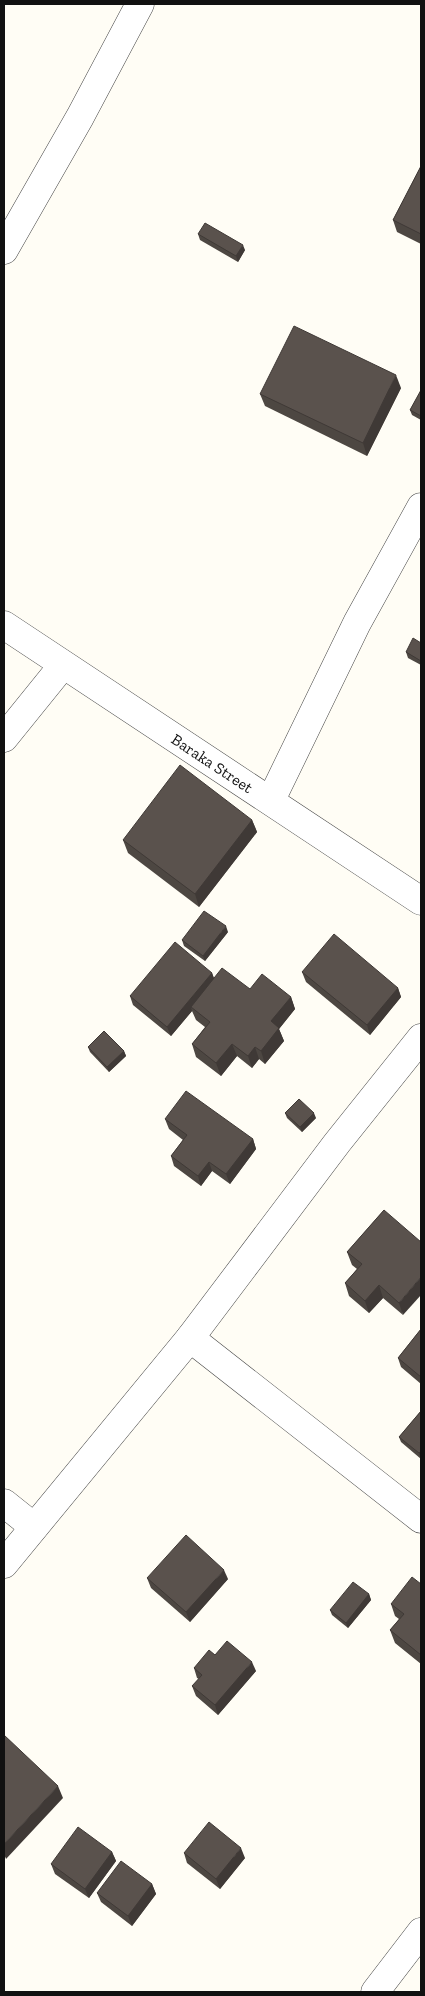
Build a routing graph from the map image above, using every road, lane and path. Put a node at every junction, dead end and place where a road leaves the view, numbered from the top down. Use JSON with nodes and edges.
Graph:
{"nodes":[{"id":1,"x":140,"y":4,"type":"edge"},
{"id":2,"x":4,"y":250,"type":"edge"},
{"id":3,"x":421,"y":507,"type":"edge"},
{"id":4,"x":4,"y":625,"type":"edge"},
{"id":5,"x":62,"y":664,"type":"junction"},
{"id":6,"x":4,"y":738,"type":"edge"},
{"id":7,"x":271,"y":800,"type":"junction"},
{"id":8,"x":421,"y":901,"type":"edge"},
{"id":9,"x":421,"y":1038,"type":"edge"},
{"id":10,"x":190,"y":1338,"type":"junction"},
{"id":11,"x":4,"y":1503,"type":"edge"},
{"id":12,"x":421,"y":1520,"type":"edge"},
{"id":13,"x":34,"y":1527,"type":"junction"},
{"id":14,"x":4,"y":1564,"type":"edge"},
{"id":15,"x":421,"y":1932,"type":"edge"},
{"id":16,"x":375,"y":1992,"type":"edge"}],
"edges":[{"from":1,"to":2,"type":"street"},
{"from":3,"to":7,"type":"street"},
{"from":4,"to":5,"type":"street","name":"Baraka Street"},
{"from":5,"to":6,"type":"street"},
{"from":5,"to":7,"type":"street","name":"Baraka Street"},
{"from":7,"to":8,"type":"street","name":"Baraka Street"},
{"from":9,"to":10,"type":"street"},
{"from":10,"to":12,"type":"street"},
{"from":10,"to":13,"type":"street"},
{"from":11,"to":13,"type":"street"},
{"from":13,"to":14,"type":"street"},
{"from":15,"to":16,"type":"street"}]}
